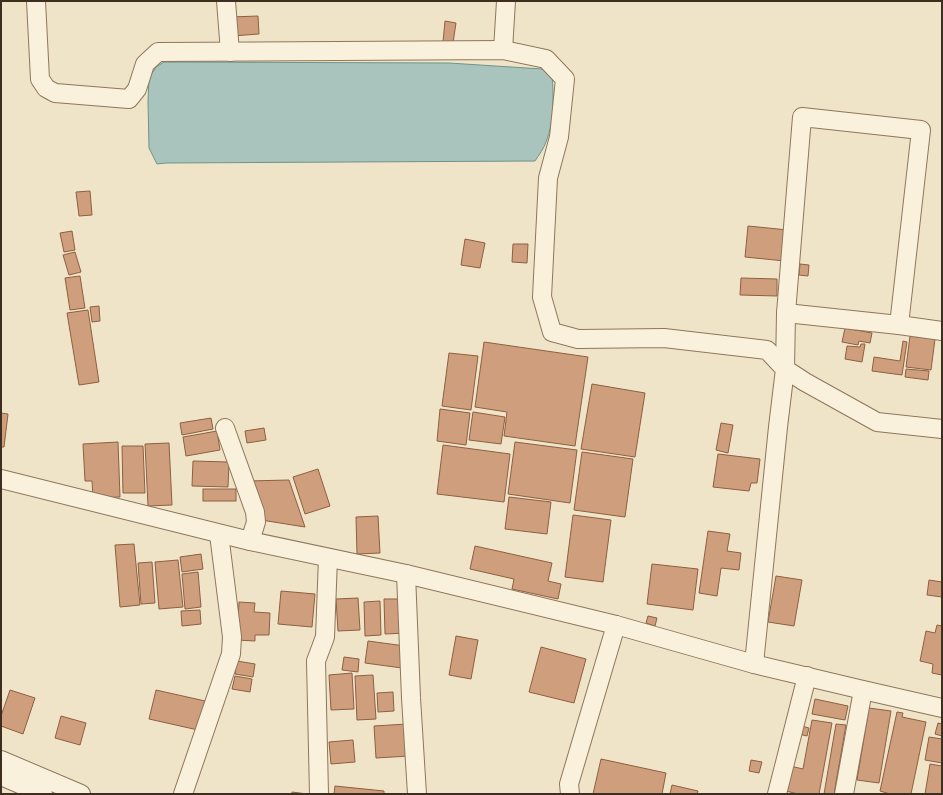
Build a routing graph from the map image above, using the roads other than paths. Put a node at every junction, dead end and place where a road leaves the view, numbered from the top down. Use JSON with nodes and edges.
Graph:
{"nodes":[{"id":1,"x":36,"y":1,"type":"edge"},
{"id":2,"x":226,"y":1,"type":"edge"},
{"id":3,"x":506,"y":1,"type":"edge"},
{"id":4,"x":503,"y":50,"type":"junction"},
{"id":5,"x":230,"y":52,"type":"junction"},
{"id":6,"x":786,"y":313,"type":"junction"},
{"id":7,"x":899,"y":325,"type":"junction"},
{"id":8,"x":942,"y":331,"type":"edge"},
{"id":9,"x":786,"y":369,"type":"junction"},
{"id":10,"x":225,"y":428,"type":"dead end"},
{"id":11,"x":942,"y":429,"type":"edge"},
{"id":12,"x":1,"y":479,"type":"edge"},
{"id":13,"x":219,"y":534,"type":"junction"},
{"id":14,"x":250,"y":541,"type":"junction"},
{"id":15,"x":328,"y":558,"type":"junction"},
{"id":16,"x":406,"y":574,"type":"junction"},
{"id":17,"x":616,"y":625,"type":"junction"},
{"id":18,"x":754,"y":664,"type":"junction"},
{"id":19,"x":807,"y":676,"type":"junction"},
{"id":20,"x":863,"y":690,"type":"junction"},
{"id":21,"x":942,"y":708,"type":"edge"},
{"id":22,"x":1,"y":760,"type":"edge"},
{"id":23,"x":1,"y":776,"type":"edge"},
{"id":24,"x":42,"y":794,"type":"edge"},
{"id":25,"x":81,"y":794,"type":"edge"},
{"id":26,"x":183,"y":794,"type":"edge"},
{"id":27,"x":319,"y":794,"type":"edge"},
{"id":28,"x":417,"y":794,"type":"edge"},
{"id":29,"x":570,"y":794,"type":"edge"},
{"id":30,"x":778,"y":794,"type":"edge"},
{"id":31,"x":844,"y":794,"type":"edge"}],
"edges":[{"from":1,"to":5,"type":"street"},
{"from":2,"to":5,"type":"street"},
{"from":3,"to":4,"type":"street"},
{"from":4,"to":5,"type":"street"},
{"from":4,"to":9,"type":"street"},
{"from":6,"to":7,"type":"street"},
{"from":6,"to":7,"type":"street"},
{"from":6,"to":9,"type":"street"},
{"from":7,"to":8,"type":"street"},
{"from":9,"to":11,"type":"street"},
{"from":9,"to":18,"type":"street"},
{"from":10,"to":14,"type":"street"},
{"from":12,"to":13,"type":"street"},
{"from":13,"to":14,"type":"street"},
{"from":13,"to":26,"type":"street"},
{"from":14,"to":15,"type":"street"},
{"from":15,"to":16,"type":"street"},
{"from":15,"to":27,"type":"street"},
{"from":16,"to":17,"type":"street"},
{"from":16,"to":28,"type":"street"},
{"from":17,"to":18,"type":"street"},
{"from":17,"to":29,"type":"street"},
{"from":18,"to":19,"type":"street"},
{"from":19,"to":20,"type":"street"},
{"from":19,"to":30,"type":"street"},
{"from":20,"to":21,"type":"street"},
{"from":20,"to":31,"type":"street"},
{"from":22,"to":25,"type":"street"},
{"from":23,"to":24,"type":"street"}]}
